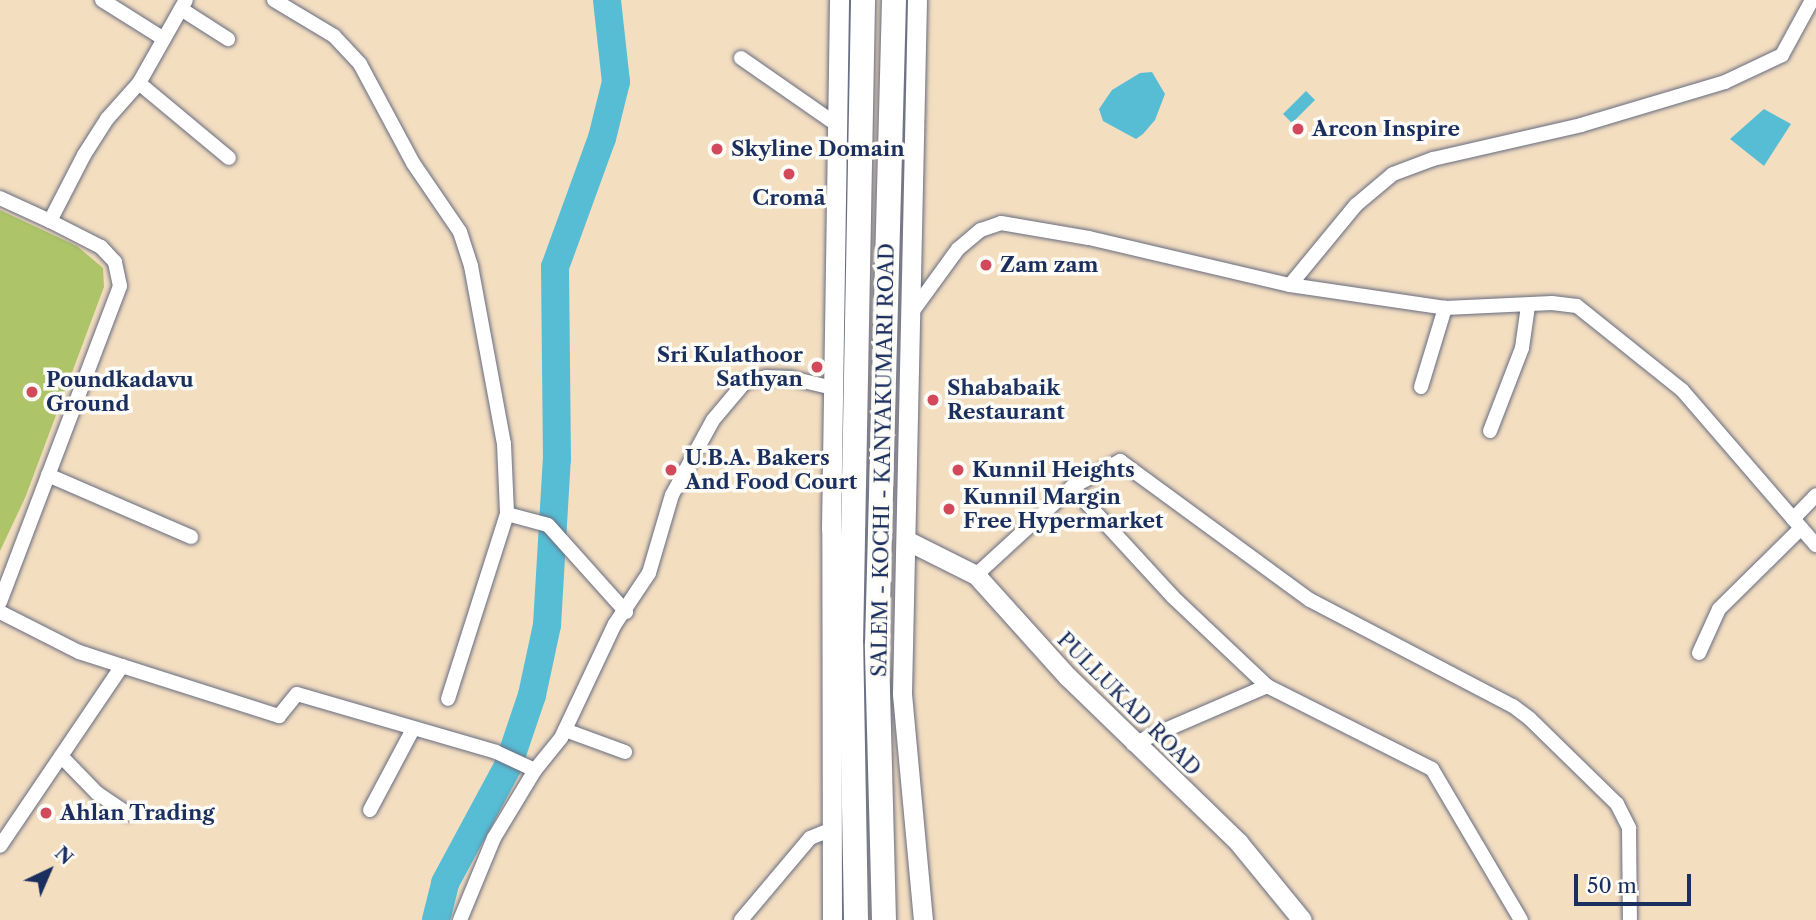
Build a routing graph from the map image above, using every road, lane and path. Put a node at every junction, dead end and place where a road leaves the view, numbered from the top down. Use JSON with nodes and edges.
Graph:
{"nodes":[{"id":1,"x":102,"y":0,"type":"edge"},
{"id":2,"x":274,"y":0,"type":"edge"},
{"id":3,"x":839,"y":0,"type":"edge"},
{"id":4,"x":863,"y":0,"type":"edge"},
{"id":5,"x":894,"y":0,"type":"edge"},
{"id":6,"x":917,"y":0,"type":"edge"},
{"id":7,"x":1812,"y":0,"type":"edge"},
{"id":8,"x":184,"y":4,"type":"edge"},
{"id":9,"x":164,"y":39,"type":"junction"},
{"id":10,"x":228,"y":39,"type":"dead end"},
{"id":11,"x":741,"y":58,"type":"dead end"},
{"id":12,"x":139,"y":83,"type":"junction"},
{"id":13,"x":836,"y":124,"type":"junction"},
{"id":14,"x":229,"y":158,"type":"dead end"},
{"id":15,"x":0,"y":198,"type":"edge"},
{"id":16,"x":50,"y":221,"type":"junction"},
{"id":17,"x":1290,"y":285,"type":"junction"},
{"id":18,"x":1528,"y":306,"type":"junction"},
{"id":19,"x":1446,"y":308,"type":"junction"},
{"id":20,"x":898,"y":315,"type":"junction"},
{"id":21,"x":847,"y":317,"type":"junction"},
{"id":22,"x":1421,"y":387,"type":"dead end"},
{"id":23,"x":833,"y":388,"type":"junction"},
{"id":24,"x":1490,"y":431,"type":"dead end"},
{"id":25,"x":48,"y":475,"type":"junction"},
{"id":26,"x":1072,"y":487,"type":"junction"},
{"id":27,"x":1816,"y":495,"type":"edge"},
{"id":28,"x":507,"y":514,"type":"junction"},
{"id":29,"x":1797,"y":524,"type":"junction"},
{"id":30,"x":191,"y":537,"type":"dead end"},
{"id":31,"x":908,"y":541,"type":"junction"},
{"id":32,"x":1816,"y":545,"type":"edge"},
{"id":33,"x":976,"y":575,"type":"junction"},
{"id":34,"x":0,"y":602,"type":"edge"},
{"id":35,"x":0,"y":612,"type":"edge"},
{"id":36,"x":626,"y":612,"type":"junction"},
{"id":37,"x":1699,"y":653,"type":"dead end"},
{"id":38,"x":122,"y":666,"type":"junction"},
{"id":39,"x":1267,"y":686,"type":"junction"},
{"id":40,"x":448,"y":699,"type":"dead end"},
{"id":41,"x":413,"y":729,"type":"junction"},
{"id":42,"x":565,"y":730,"type":"junction"},
{"id":43,"x":1133,"y":744,"type":"junction"},
{"id":44,"x":625,"y":752,"type":"dead end"},
{"id":45,"x":61,"y":756,"type":"junction"},
{"id":46,"x":529,"y":767,"type":"junction"},
{"id":47,"x":370,"y":810,"type":"dead end"},
{"id":48,"x":128,"y":814,"type":"dead end"},
{"id":49,"x":830,"y":830,"type":"junction"},
{"id":50,"x":0,"y":846,"type":"edge"},
{"id":51,"x":460,"y":920,"type":"edge"},
{"id":52,"x":741,"y":920,"type":"edge"},
{"id":53,"x":832,"y":920,"type":"edge"},
{"id":54,"x":856,"y":920,"type":"edge"},
{"id":55,"x":884,"y":920,"type":"edge"},
{"id":56,"x":923,"y":920,"type":"edge"},
{"id":57,"x":1302,"y":920,"type":"edge"},
{"id":58,"x":1521,"y":920,"type":"edge"},
{"id":59,"x":1630,"y":920,"type":"edge"}],
"edges":[{"from":1,"to":9,"type":"street"},
{"from":2,"to":28,"type":"street"},
{"from":3,"to":13,"type":"street"},
{"from":4,"to":21,"type":"highway","name":"SALEM - KOCHI - KANYAKUMARI ROAD"},
{"from":5,"to":20,"type":"highway","name":"SALEM - KOCHI - KANYAKUMARI ROAD"},
{"from":6,"to":20,"type":"street"},
{"from":7,"to":17,"type":"street"},
{"from":8,"to":9,"type":"street"},
{"from":8,"to":10,"type":"street"},
{"from":9,"to":12,"type":"street"},
{"from":11,"to":13,"type":"street"},
{"from":12,"to":14,"type":"street"},
{"from":12,"to":16,"type":"street"},
{"from":13,"to":21,"type":"street"},
{"from":15,"to":16,"type":"street"},
{"from":16,"to":25,"type":"street"},
{"from":17,"to":19,"type":"street"},
{"from":17,"to":20,"type":"street"},
{"from":18,"to":19,"type":"street"},
{"from":18,"to":24,"type":"street"},
{"from":18,"to":29,"type":"street"},
{"from":19,"to":22,"type":"street"},
{"from":20,"to":21,"type":"street"},
{"from":20,"to":31,"type":"street"},
{"from":20,"to":55,"type":"highway","name":"SALEM - KOCHI - KANYAKUMARI ROAD"},
{"from":21,"to":23,"type":"street"},
{"from":21,"to":54,"type":"highway","name":"SALEM - KOCHI - KANYAKUMARI ROAD"},
{"from":23,"to":36,"type":"street"},
{"from":23,"to":49,"type":"street"},
{"from":25,"to":30,"type":"street"},
{"from":25,"to":34,"type":"street"},
{"from":26,"to":33,"type":"street"},
{"from":26,"to":39,"type":"street"},
{"from":26,"to":59,"type":"street"},
{"from":27,"to":29,"type":"street"},
{"from":28,"to":36,"type":"street"},
{"from":28,"to":40,"type":"street"},
{"from":29,"to":32,"type":"street"},
{"from":29,"to":37,"type":"street"},
{"from":31,"to":33,"type":"street","name":"PULLUKAD ROAD"},
{"from":31,"to":56,"type":"street"},
{"from":33,"to":43,"type":"street","name":"PULLUKAD ROAD"},
{"from":35,"to":38,"type":"street"},
{"from":36,"to":42,"type":"street"},
{"from":38,"to":41,"type":"street"},
{"from":38,"to":45,"type":"street"},
{"from":39,"to":43,"type":"street"},
{"from":39,"to":58,"type":"street"},
{"from":41,"to":46,"type":"street"},
{"from":41,"to":47,"type":"street"},
{"from":42,"to":44,"type":"street"},
{"from":42,"to":46,"type":"street"},
{"from":43,"to":57,"type":"street","name":"PULLUKAD ROAD"},
{"from":45,"to":48,"type":"street"},
{"from":45,"to":50,"type":"street"},
{"from":46,"to":51,"type":"street"},
{"from":49,"to":52,"type":"street"},
{"from":49,"to":53,"type":"street"}]}
